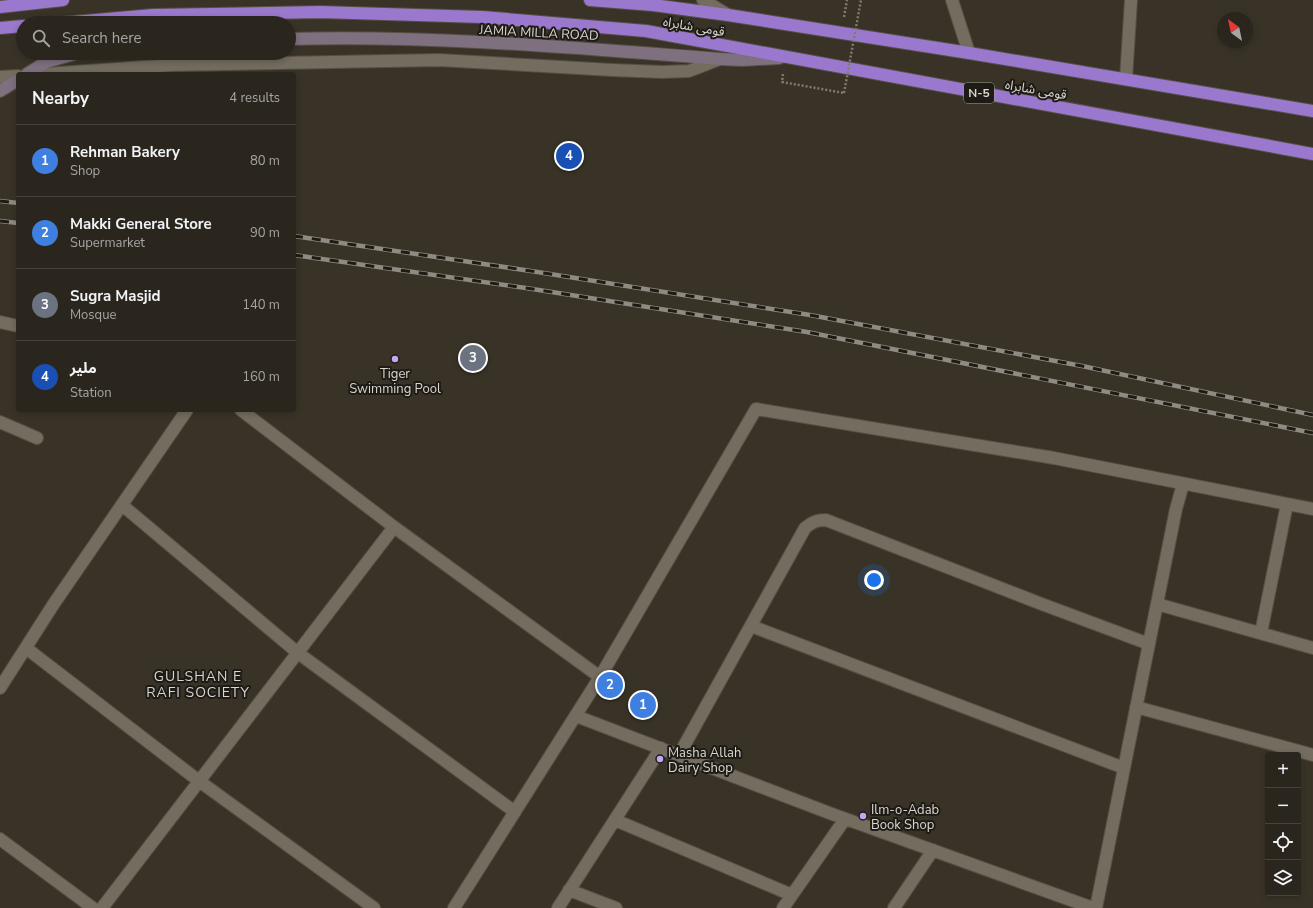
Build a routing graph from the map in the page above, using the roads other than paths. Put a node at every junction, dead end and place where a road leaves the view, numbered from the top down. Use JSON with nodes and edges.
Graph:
{"nodes":[{"id":1,"x":63,"y":0,"type":"edge"},
{"id":2,"x":590,"y":0,"type":"edge"},
{"id":3,"x":703,"y":0,"type":"edge"},
{"id":4,"x":952,"y":0,"type":"edge"},
{"id":5,"x":1131,"y":0,"type":"edge"},
{"id":6,"x":0,"y":7,"type":"edge"},
{"id":7,"x":728,"y":15,"type":"junction"},
{"id":8,"x":142,"y":16,"type":"edge"},
{"id":9,"x":16,"y":27,"type":"edge"},
{"id":10,"x":0,"y":28,"type":"edge"},
{"id":11,"x":296,"y":39,"type":"edge"},
{"id":12,"x":969,"y":53,"type":"junction"},
{"id":13,"x":786,"y":57,"type":"junction"},
{"id":14,"x":720,"y":59,"type":"junction"},
{"id":15,"x":53,"y":60,"type":"edge"},
{"id":16,"x":30,"y":72,"type":"edge"},
{"id":17,"x":71,"y":72,"type":"edge"},
{"id":18,"x":16,"y":76,"type":"edge"},
{"id":19,"x":0,"y":77,"type":"edge"},
{"id":20,"x":1126,"y":80,"type":"junction"},
{"id":21,"x":16,"y":81,"type":"edge"},
{"id":22,"x":0,"y":91,"type":"edge"},
{"id":23,"x":1313,"y":110,"type":"edge"},
{"id":24,"x":1313,"y":154,"type":"edge"},
{"id":25,"x":0,"y":322,"type":"edge"},
{"id":26,"x":16,"y":326,"type":"edge"},
{"id":27,"x":186,"y":412,"type":"edge"},
{"id":28,"x":244,"y":412,"type":"edge"},
{"id":29,"x":0,"y":422,"type":"edge"},
{"id":30,"x":37,"y":438,"type":"dead end"},
{"id":31,"x":1183,"y":484,"type":"junction"},
{"id":32,"x":1287,"y":504,"type":"junction"},
{"id":33,"x":122,"y":505,"type":"junction"},
{"id":34,"x":1313,"y":509,"type":"edge"},
{"id":35,"x":394,"y":527,"type":"junction"},
{"id":36,"x":1158,"y":604,"type":"junction"},
{"id":37,"x":751,"y":626,"type":"junction"},
{"id":38,"x":1261,"y":634,"type":"junction"},
{"id":39,"x":1149,"y":644,"type":"junction"},
{"id":40,"x":26,"y":648,"type":"junction"},
{"id":41,"x":1313,"y":648,"type":"edge"},
{"id":42,"x":298,"y":653,"type":"junction"},
{"id":43,"x":600,"y":677,"type":"junction"},
{"id":44,"x":0,"y":688,"type":"edge"},
{"id":45,"x":1136,"y":707,"type":"junction"},
{"id":46,"x":576,"y":716,"type":"junction"},
{"id":47,"x":661,"y":748,"type":"junction"},
{"id":48,"x":679,"y":755,"type":"junction"},
{"id":49,"x":1313,"y":755,"type":"edge"},
{"id":50,"x":1124,"y":768,"type":"junction"},
{"id":51,"x":199,"y":781,"type":"junction"},
{"id":52,"x":515,"y":812,"type":"junction"},
{"id":53,"x":845,"y":819,"type":"junction"},
{"id":54,"x":615,"y":820,"type":"junction"},
{"id":55,"x":0,"y":839,"type":"edge"},
{"id":56,"x":933,"y":850,"type":"junction"},
{"id":57,"x":569,"y":890,"type":"junction"},
{"id":58,"x":792,"y":895,"type":"junction"},
{"id":59,"x":93,"y":908,"type":"edge"},
{"id":60,"x":102,"y":908,"type":"edge"},
{"id":61,"x":374,"y":908,"type":"edge"},
{"id":62,"x":454,"y":908,"type":"edge"},
{"id":63,"x":558,"y":908,"type":"edge"},
{"id":64,"x":616,"y":908,"type":"edge"},
{"id":65,"x":783,"y":908,"type":"edge"},
{"id":66,"x":894,"y":908,"type":"edge"},
{"id":67,"x":1095,"y":908,"type":"edge"}],
"edges":[{"from":1,"to":6,"type":"highway"},
{"from":2,"to":7,"type":"highway","name":"قومی شاہراہ"},
{"from":3,"to":7,"type":"street"},
{"from":4,"to":12,"type":"street"},
{"from":5,"to":20,"type":"street"},
{"from":7,"to":12,"type":"highway","name":"قومی شاہراہ"},
{"from":8,"to":13,"type":"highway","name":"قومی شاہراہ","number":"N-5"},
{"from":9,"to":10,"type":"highway"},
{"from":11,"to":14,"type":"main road","name":"JAMIA MILLA ROAD"},
{"from":12,"to":20,"type":"highway","name":"قومی شاہراہ"},
{"from":13,"to":14,"type":"main road","name":"JAMIA MILLA ROAD"},
{"from":13,"to":24,"type":"highway","name":"قومی شاہراہ","number":"N-5"},
{"from":14,"to":17,"type":"street"},
{"from":15,"to":16,"type":"main road"},
{"from":18,"to":19,"type":"street"},
{"from":20,"to":23,"type":"highway","name":"قومی شاہراہ"},
{"from":21,"to":22,"type":"main road"},
{"from":25,"to":26,"type":"street"},
{"from":27,"to":33,"type":"street"},
{"from":28,"to":35,"type":"street"},
{"from":29,"to":30,"type":"street"},
{"from":31,"to":32,"type":"street"},
{"from":31,"to":36,"type":"street"},
{"from":31,"to":43,"type":"street"},
{"from":32,"to":34,"type":"street"},
{"from":32,"to":38,"type":"street"},
{"from":33,"to":40,"type":"street"},
{"from":33,"to":42,"type":"street"},
{"from":35,"to":42,"type":"street"},
{"from":35,"to":43,"type":"street"},
{"from":36,"to":38,"type":"street"},
{"from":36,"to":39,"type":"street"},
{"from":37,"to":39,"type":"street"},
{"from":37,"to":48,"type":"street"},
{"from":37,"to":50,"type":"street"},
{"from":38,"to":41,"type":"street"},
{"from":39,"to":45,"type":"street"},
{"from":40,"to":44,"type":"street"},
{"from":40,"to":51,"type":"street"},
{"from":42,"to":51,"type":"street"},
{"from":42,"to":52,"type":"street"},
{"from":43,"to":46,"type":"street"},
{"from":45,"to":49,"type":"street"},
{"from":45,"to":50,"type":"street"},
{"from":46,"to":47,"type":"street"},
{"from":46,"to":52,"type":"street"},
{"from":47,"to":48,"type":"street"},
{"from":47,"to":54,"type":"street"},
{"from":48,"to":53,"type":"street"},
{"from":50,"to":67,"type":"street"},
{"from":51,"to":60,"type":"street"},
{"from":51,"to":61,"type":"street"},
{"from":52,"to":62,"type":"street"},
{"from":53,"to":56,"type":"street"},
{"from":53,"to":58,"type":"street"},
{"from":54,"to":57,"type":"street"},
{"from":54,"to":58,"type":"street"},
{"from":55,"to":59,"type":"street"},
{"from":56,"to":66,"type":"street"},
{"from":56,"to":67,"type":"street"},
{"from":57,"to":63,"type":"street"},
{"from":57,"to":64,"type":"street"},
{"from":58,"to":65,"type":"street"}]}
